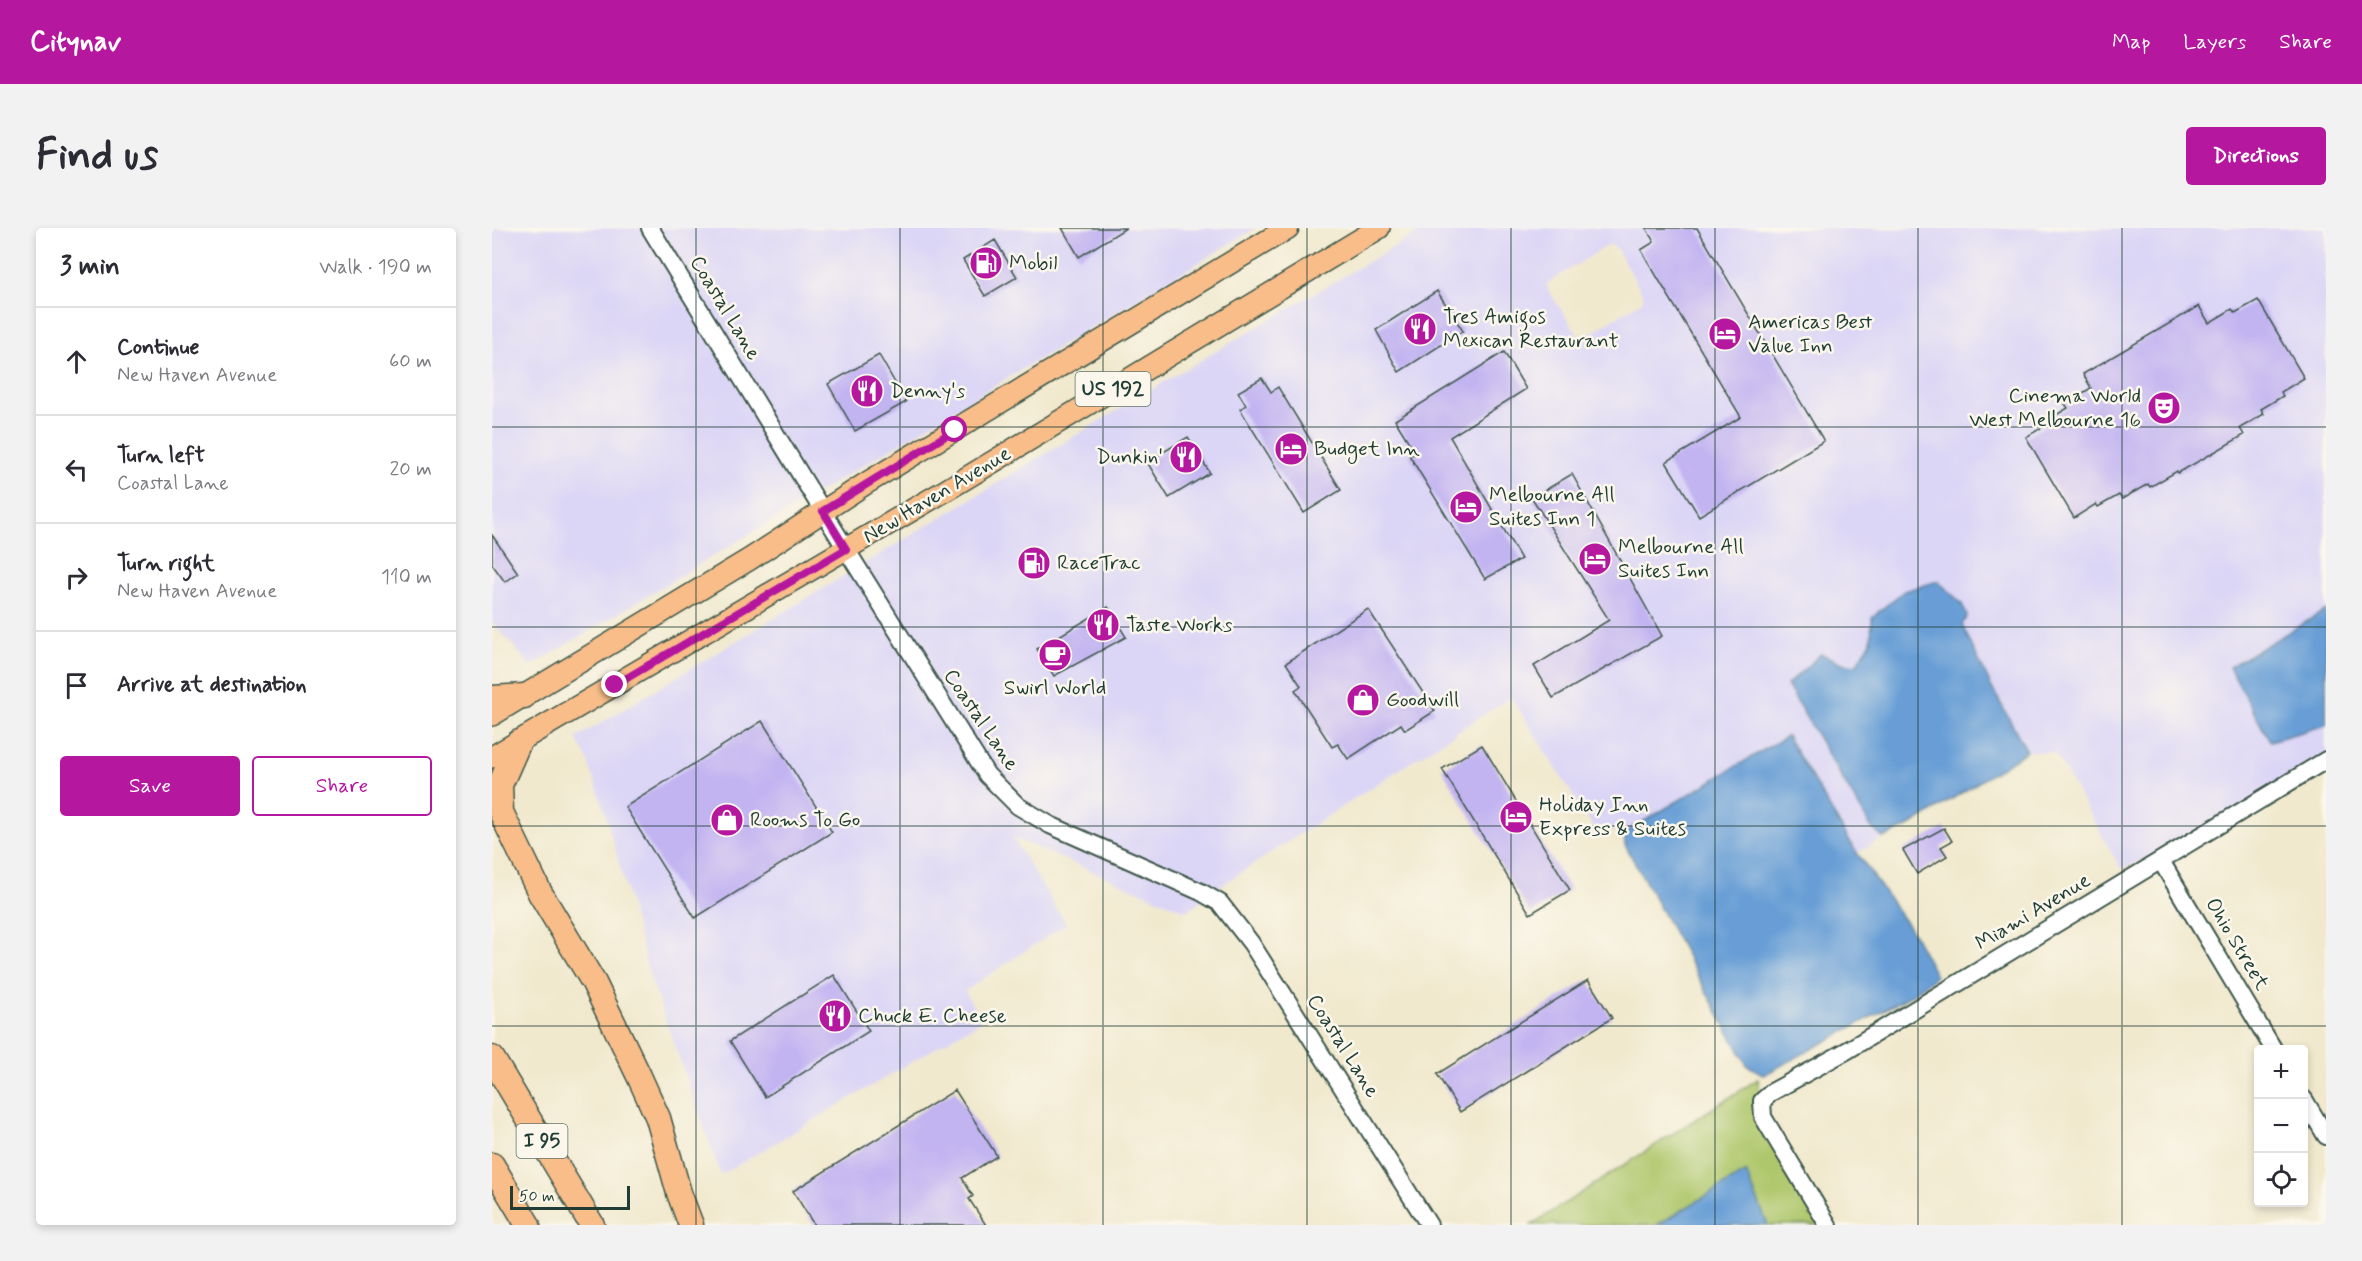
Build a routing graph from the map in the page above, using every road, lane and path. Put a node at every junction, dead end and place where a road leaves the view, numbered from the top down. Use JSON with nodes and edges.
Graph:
{"nodes":[{"id":1,"x":650,"y":228,"type":"edge"},
{"id":2,"x":1288,"y":228,"type":"edge"},
{"id":3,"x":1379,"y":228,"type":"edge"},
{"id":4,"x":823,"y":511,"type":"junction"},
{"id":5,"x":846,"y":549,"type":"junction"},
{"id":6,"x":524,"y":696,"type":"junction"},
{"id":7,"x":492,"y":698,"type":"edge"},
{"id":8,"x":492,"y":715,"type":"edge"},
{"id":9,"x":519,"y":742,"type":"junction"},
{"id":10,"x":492,"y":757,"type":"edge"},
{"id":11,"x":2326,"y":760,"type":"edge"},
{"id":12,"x":492,"y":830,"type":"edge"},
{"id":13,"x":2161,"y":861,"type":"junction"},
{"id":14,"x":540,"y":893,"type":"junction"},
{"id":15,"x":2271,"y":1045,"type":"edge"},
{"id":16,"x":492,"y":1058,"type":"edge"},
{"id":17,"x":2308,"y":1106,"type":"edge"},
{"id":18,"x":2326,"y":1136,"type":"edge"},
{"id":19,"x":492,"y":1165,"type":"edge"},
{"id":20,"x":528,"y":1225,"type":"edge"},
{"id":21,"x":592,"y":1225,"type":"edge"},
{"id":22,"x":691,"y":1225,"type":"edge"},
{"id":23,"x":1429,"y":1225,"type":"edge"},
{"id":24,"x":1828,"y":1225,"type":"edge"}],
"edges":[{"from":1,"to":4,"type":"street","name":"Coastal Lane"},
{"from":2,"to":4,"type":"main road","number":"US 192"},
{"from":3,"to":5,"type":"main road","name":"New Haven Avenue","number":"US 192"},
{"from":4,"to":5,"type":"street","name":"Coastal Lane"},
{"from":4,"to":6,"type":"main road","number":"US 192"},
{"from":5,"to":9,"type":"main road","name":"New Haven Avenue","number":"US 192"},
{"from":5,"to":23,"type":"street","name":"Coastal Lane"},
{"from":6,"to":7,"type":"highway"},
{"from":6,"to":8,"type":"main road","number":"US 192"},
{"from":9,"to":10,"type":"main road","name":"New Haven Avenue","number":"US 192"},
{"from":9,"to":14,"type":"highway"},
{"from":11,"to":13,"type":"street","name":"Miami Avenue"},
{"from":12,"to":14,"type":"highway"},
{"from":13,"to":15,"type":"street","name":"Ohio Street"},
{"from":13,"to":24,"type":"street","name":"Miami Avenue"},
{"from":14,"to":22,"type":"highway"},
{"from":16,"to":21,"type":"highway","number":"I 95"},
{"from":17,"to":18,"type":"street"},
{"from":19,"to":20,"type":"highway","number":"I 95"}]}
